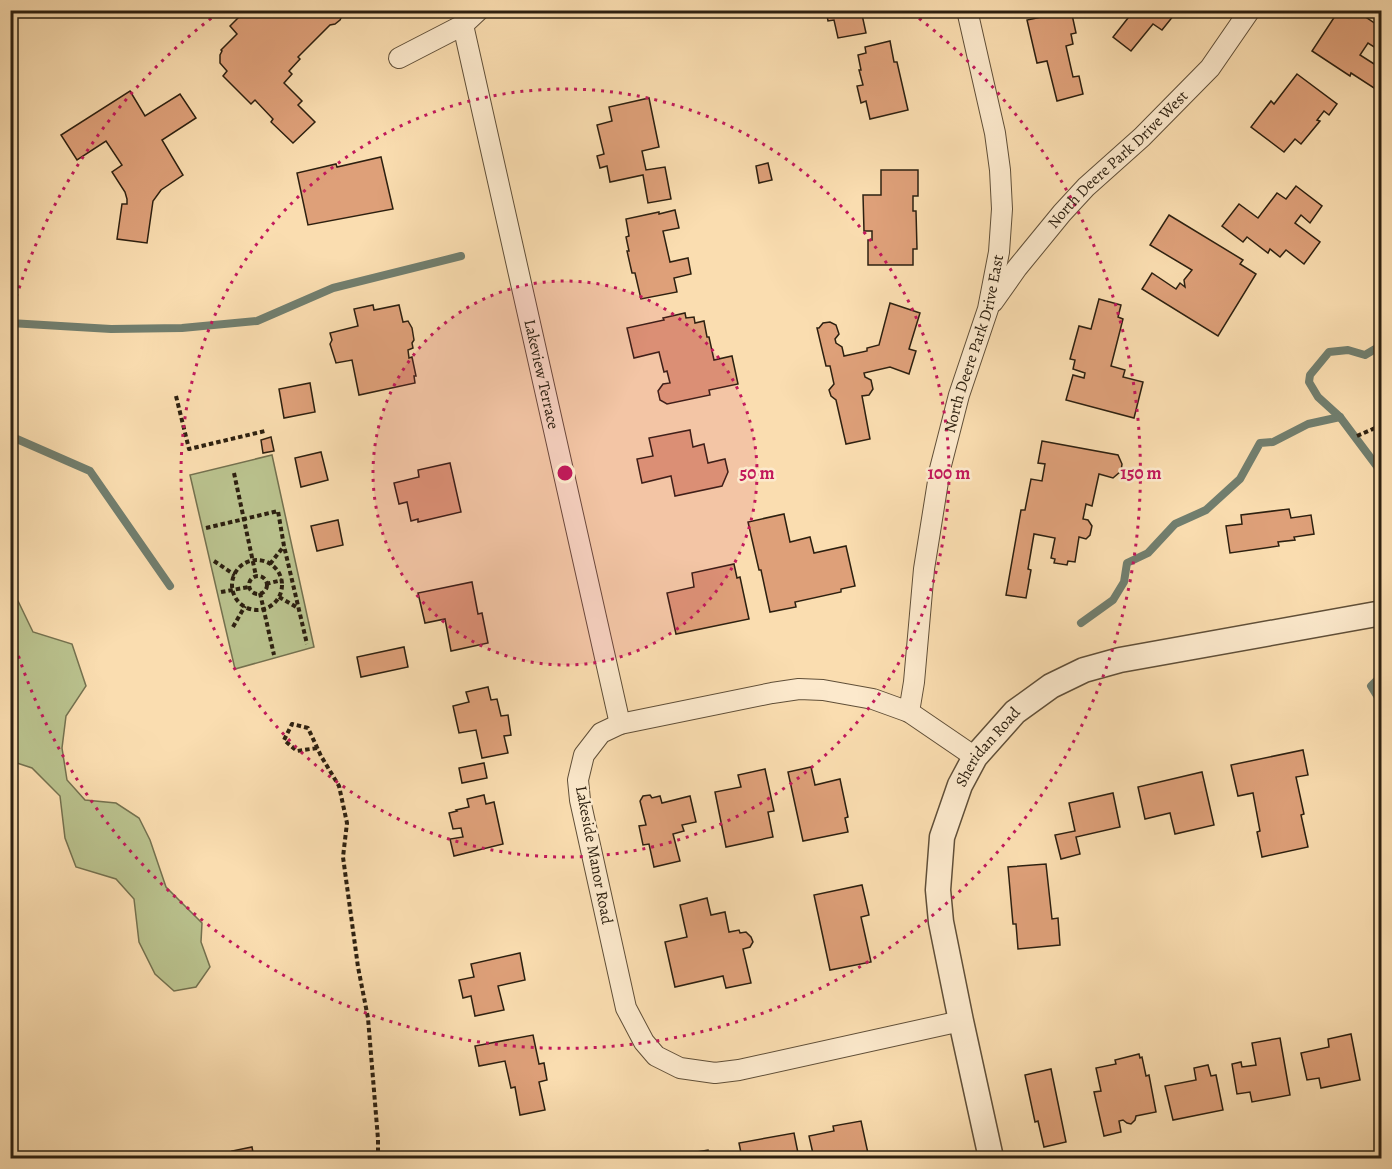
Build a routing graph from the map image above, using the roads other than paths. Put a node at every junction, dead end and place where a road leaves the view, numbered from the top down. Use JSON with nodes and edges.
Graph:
{"nodes":[{"id":1,"x":479,"y":10,"type":"edge"},
{"id":2,"x":968,"y":10,"type":"edge"},
{"id":3,"x":1250,"y":10,"type":"edge"},
{"id":4,"x":463,"y":25,"type":"junction"},
{"id":5,"x":399,"y":58,"type":"dead end"},
{"id":6,"x":988,"y":309,"type":"junction"},
{"id":7,"x":1382,"y":613,"type":"edge"},
{"id":8,"x":909,"y":712,"type":"junction"},
{"id":9,"x":620,"y":724,"type":"junction"},
{"id":10,"x":975,"y":757,"type":"junction"},
{"id":11,"x":961,"y":1022,"type":"junction"},
{"id":12,"x":991,"y":1158,"type":"edge"}],
"edges":[{"from":1,"to":4,"type":"street"},
{"from":2,"to":6,"type":"street","name":"North Deere Park Drive East"},
{"from":3,"to":6,"type":"street","name":"North Deere Park Drive West"},
{"from":4,"to":5,"type":"street"},
{"from":4,"to":9,"type":"street","name":"Lakeview Terrace"},
{"from":6,"to":8,"type":"street","name":"North Deere Park Drive East"},
{"from":7,"to":10,"type":"street","name":"Sheridan Road"},
{"from":8,"to":9,"type":"street","name":"Lakeside Manor Road"},
{"from":8,"to":10,"type":"street","name":"Lakeside Manor Road"},
{"from":9,"to":11,"type":"street","name":"Lakeside Manor Road"},
{"from":10,"to":11,"type":"street","name":"Sheridan Road"},
{"from":11,"to":12,"type":"street","name":"Sheridan Road"}]}
